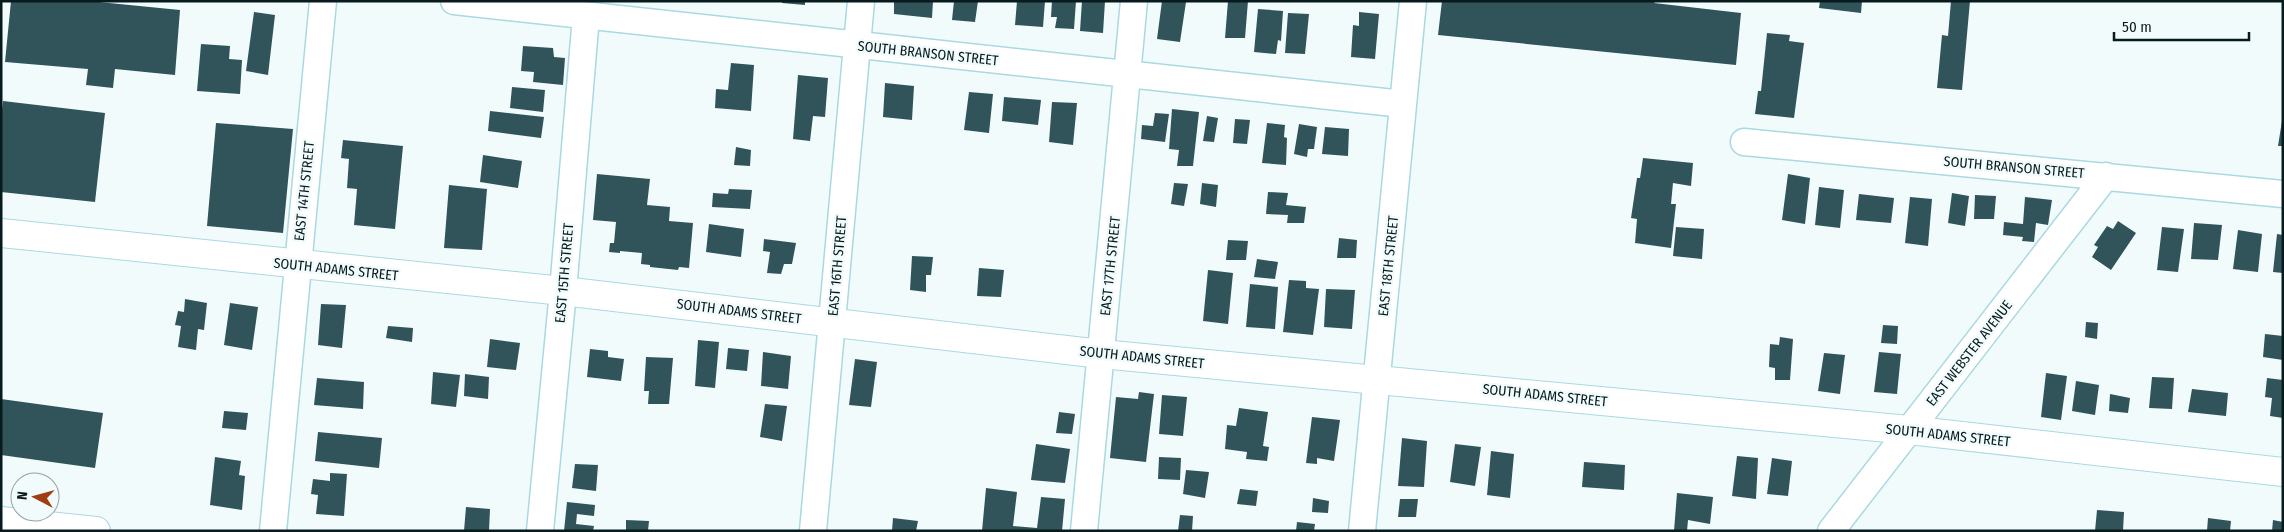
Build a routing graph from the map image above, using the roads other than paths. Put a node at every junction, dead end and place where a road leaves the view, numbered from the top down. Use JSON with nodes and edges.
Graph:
{"nodes":[{"id":1,"x":322,"y":1,"type":"edge"},
{"id":2,"x":454,"y":1,"type":"edge"},
{"id":3,"x":861,"y":1,"type":"edge"},
{"id":4,"x":1134,"y":1,"type":"edge"},
{"id":5,"x":1413,"y":1,"type":"edge"},
{"id":6,"x":586,"y":16,"type":"junction"},
{"id":7,"x":857,"y":45,"type":"junction"},
{"id":8,"x":1128,"y":74,"type":"junction"},
{"id":9,"x":1403,"y":104,"type":"junction"},
{"id":10,"x":1744,"y":142,"type":"dead end"},
{"id":11,"x":2106,"y":176,"type":"junction"},
{"id":12,"x":2283,"y":194,"type":"edge"},
{"id":13,"x":1,"y":233,"type":"edge"},
{"id":14,"x":297,"y":265,"type":"junction"},
{"id":15,"x":563,"y":290,"type":"junction"},
{"id":16,"x":832,"y":321,"type":"junction"},
{"id":17,"x":1101,"y":354,"type":"junction"},
{"id":18,"x":1377,"y":379,"type":"junction"},
{"id":19,"x":1909,"y":430,"type":"junction"},
{"id":20,"x":2283,"y":472,"type":"edge"},
{"id":21,"x":9,"y":525,"type":"edge"},
{"id":22,"x":96,"y":531,"type":"edge"},
{"id":23,"x":273,"y":531,"type":"edge"},
{"id":24,"x":540,"y":531,"type":"edge"},
{"id":25,"x":813,"y":531,"type":"edge"},
{"id":26,"x":1084,"y":531,"type":"edge"},
{"id":27,"x":1362,"y":531,"type":"edge"},
{"id":28,"x":1831,"y":531,"type":"edge"}],
"edges":[{"from":1,"to":14,"type":"street","name":"EAST 14TH STREET"},
{"from":2,"to":6,"type":"street","name":"SOUTH BRANSON STREET"},
{"from":3,"to":7,"type":"street","name":"EAST 16TH STREET"},
{"from":4,"to":8,"type":"street","name":"EAST 17TH STREET"},
{"from":5,"to":9,"type":"street","name":"EAST 18TH STREET"},
{"from":6,"to":7,"type":"street","name":"SOUTH BRANSON STREET"},
{"from":6,"to":15,"type":"street","name":"EAST 15TH STREET"},
{"from":7,"to":8,"type":"street","name":"SOUTH BRANSON STREET"},
{"from":7,"to":16,"type":"street","name":"EAST 16TH STREET"},
{"from":8,"to":9,"type":"street","name":"SOUTH BRANSON STREET"},
{"from":8,"to":17,"type":"street","name":"EAST 17TH STREET"},
{"from":9,"to":18,"type":"street","name":"EAST 18TH STREET"},
{"from":10,"to":11,"type":"street","name":"SOUTH BRANSON STREET"},
{"from":11,"to":12,"type":"street","name":"SOUTH BRANSON STREET"},
{"from":11,"to":19,"type":"street","name":"EAST WEBSTER AVENUE"},
{"from":13,"to":14,"type":"main road","name":"SOUTH ADAMS STREET"},
{"from":14,"to":15,"type":"main road","name":"SOUTH ADAMS STREET"},
{"from":14,"to":23,"type":"street","name":"EAST 14TH STREET"},
{"from":15,"to":16,"type":"main road","name":"SOUTH ADAMS STREET"},
{"from":15,"to":24,"type":"street","name":"EAST 15TH STREET"},
{"from":16,"to":17,"type":"main road","name":"SOUTH ADAMS STREET"},
{"from":16,"to":25,"type":"street","name":"EAST 16TH STREET"},
{"from":17,"to":18,"type":"main road","name":"SOUTH ADAMS STREET"},
{"from":17,"to":26,"type":"street","name":"EAST 17TH STREET"},
{"from":18,"to":19,"type":"main road","name":"SOUTH ADAMS STREET"},
{"from":18,"to":27,"type":"street","name":"EAST 18TH STREET"},
{"from":19,"to":20,"type":"main road","name":"SOUTH ADAMS STREET"},
{"from":19,"to":28,"type":"street","name":"EAST WEBSTER AVENUE"},
{"from":21,"to":22,"type":"main road"}]}
